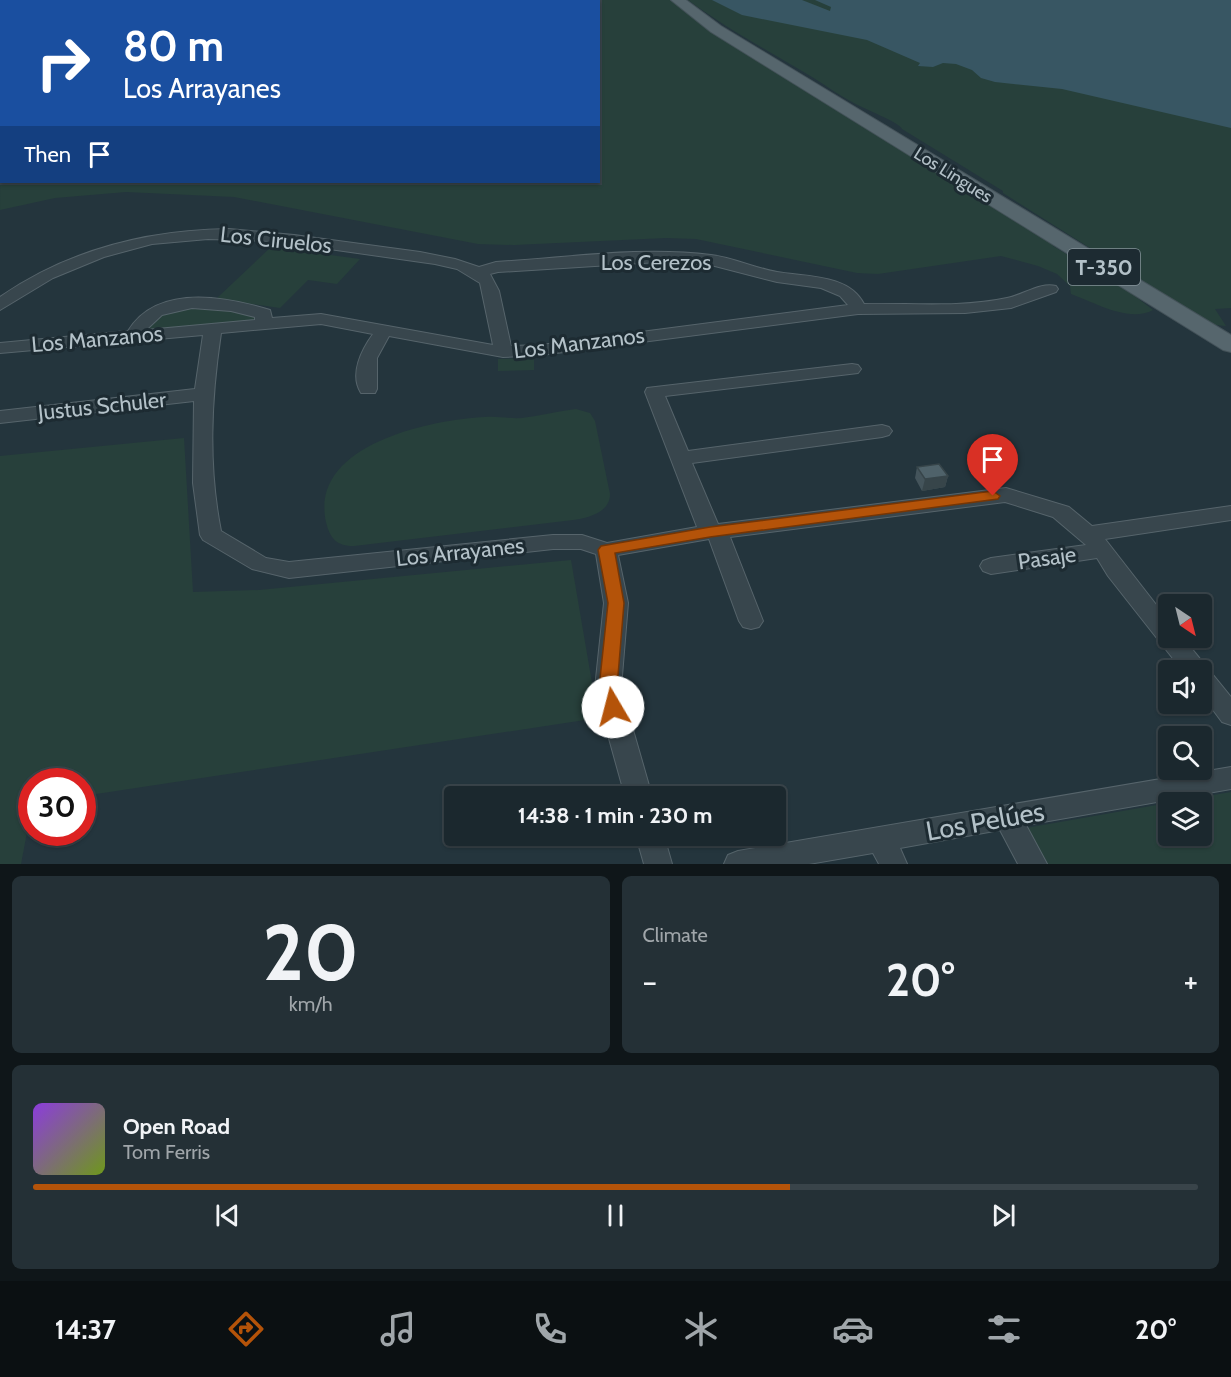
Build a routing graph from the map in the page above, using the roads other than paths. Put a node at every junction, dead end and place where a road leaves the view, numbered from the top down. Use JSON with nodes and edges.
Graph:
{"nodes":[{"id":1,"x":678,"y":0,"type":"edge"},
{"id":2,"x":478,"y":273,"type":"junction"},
{"id":3,"x":1050,"y":289,"type":"dead end"},
{"id":4,"x":0,"y":304,"type":"edge"},
{"id":5,"x":858,"y":309,"type":"junction"},
{"id":6,"x":263,"y":323,"type":"junction"},
{"id":7,"x":213,"y":329,"type":"junction"},
{"id":8,"x":383,"y":332,"type":"junction"},
{"id":9,"x":134,"y":335,"type":"junction"},
{"id":10,"x":1231,"y":345,"type":"edge"},
{"id":11,"x":0,"y":348,"type":"edge"},
{"id":12,"x":503,"y":352,"type":"junction"},
{"id":13,"x":852,"y":369,"type":"dead end"},
{"id":14,"x":368,"y":389,"type":"dead end"},
{"id":15,"x":204,"y":394,"type":"junction"},
{"id":16,"x":0,"y":417,"type":"edge"},
{"id":17,"x":882,"y":431,"type":"dead end"},
{"id":18,"x":681,"y":458,"type":"junction"},
{"id":19,"x":1231,"y":513,"type":"edge"},
{"id":20,"x":713,"y":532,"type":"junction"},
{"id":21,"x":1095,"y":542,"type":"junction"},
{"id":22,"x":606,"y":550,"type":"junction"},
{"id":23,"x":991,"y":567,"type":"dead end"},
{"id":24,"x":750,"y":621,"type":"dead end"},
{"id":25,"x":1158,"y":623,"type":"edge"},
{"id":26,"x":1178,"y":648,"type":"edge"},
{"id":27,"x":1188,"y":660,"type":"edge"},
{"id":28,"x":1212,"y":691,"type":"edge"},
{"id":29,"x":1231,"y":715,"type":"edge"},
{"id":30,"x":1231,"y":778,"type":"edge"},
{"id":31,"x":635,"y":786,"type":"edge"},
{"id":32,"x":1007,"y":817,"type":"junction"},
{"id":33,"x":653,"y":846,"type":"edge"},
{"id":34,"x":887,"y":852,"type":"edge"},
{"id":35,"x":658,"y":864,"type":"edge"},
{"id":36,"x":738,"y":864,"type":"edge"},
{"id":37,"x":1033,"y":864,"type":"edge"}],
"edges":[{"from":1,"to":10,"type":"main road","name":"Los Lingues","number":"T-350"},
{"from":2,"to":4,"type":"street","name":"Los Ciruelos"},
{"from":2,"to":5,"type":"street","name":"Los Cerezos"},
{"from":2,"to":12,"type":"street"},
{"from":3,"to":5,"type":"street","name":"Los Manzanos"},
{"from":5,"to":12,"type":"street","name":"Los Manzanos"},
{"from":6,"to":7,"type":"street","name":"Los Manzanos"},
{"from":6,"to":8,"type":"street","name":"Los Manzanos"},
{"from":6,"to":9,"type":"street"},
{"from":7,"to":9,"type":"street","name":"Los Manzanos"},
{"from":7,"to":15,"type":"street"},
{"from":8,"to":12,"type":"street","name":"Los Manzanos"},
{"from":8,"to":14,"type":"street"},
{"from":9,"to":11,"type":"street","name":"Los Manzanos"},
{"from":13,"to":18,"type":"street"},
{"from":15,"to":16,"type":"street","name":"Justus Schuler"},
{"from":15,"to":22,"type":"street","name":"Los Arrayanes"},
{"from":17,"to":18,"type":"street"},
{"from":18,"to":20,"type":"street"},
{"from":19,"to":21,"type":"street"},
{"from":20,"to":21,"type":"street","name":"Los Arrayanes"},
{"from":20,"to":22,"type":"street","name":"Los Arrayanes"},
{"from":20,"to":24,"type":"street"},
{"from":21,"to":23,"type":"street","name":"Pasaje"},
{"from":21,"to":25,"type":"street","name":"Los Arrayanes"},
{"from":22,"to":31,"type":"street"},
{"from":26,"to":27,"type":"street","name":"Los Arrayanes"},
{"from":28,"to":29,"type":"street"},
{"from":30,"to":32,"type":"street","name":"Los Pelúes"},
{"from":32,"to":34,"type":"street","name":"Los Pelúes"},
{"from":32,"to":37,"type":"street"},
{"from":33,"to":35,"type":"street"},
{"from":34,"to":36,"type":"street","name":"Los Pelúes"}]}
